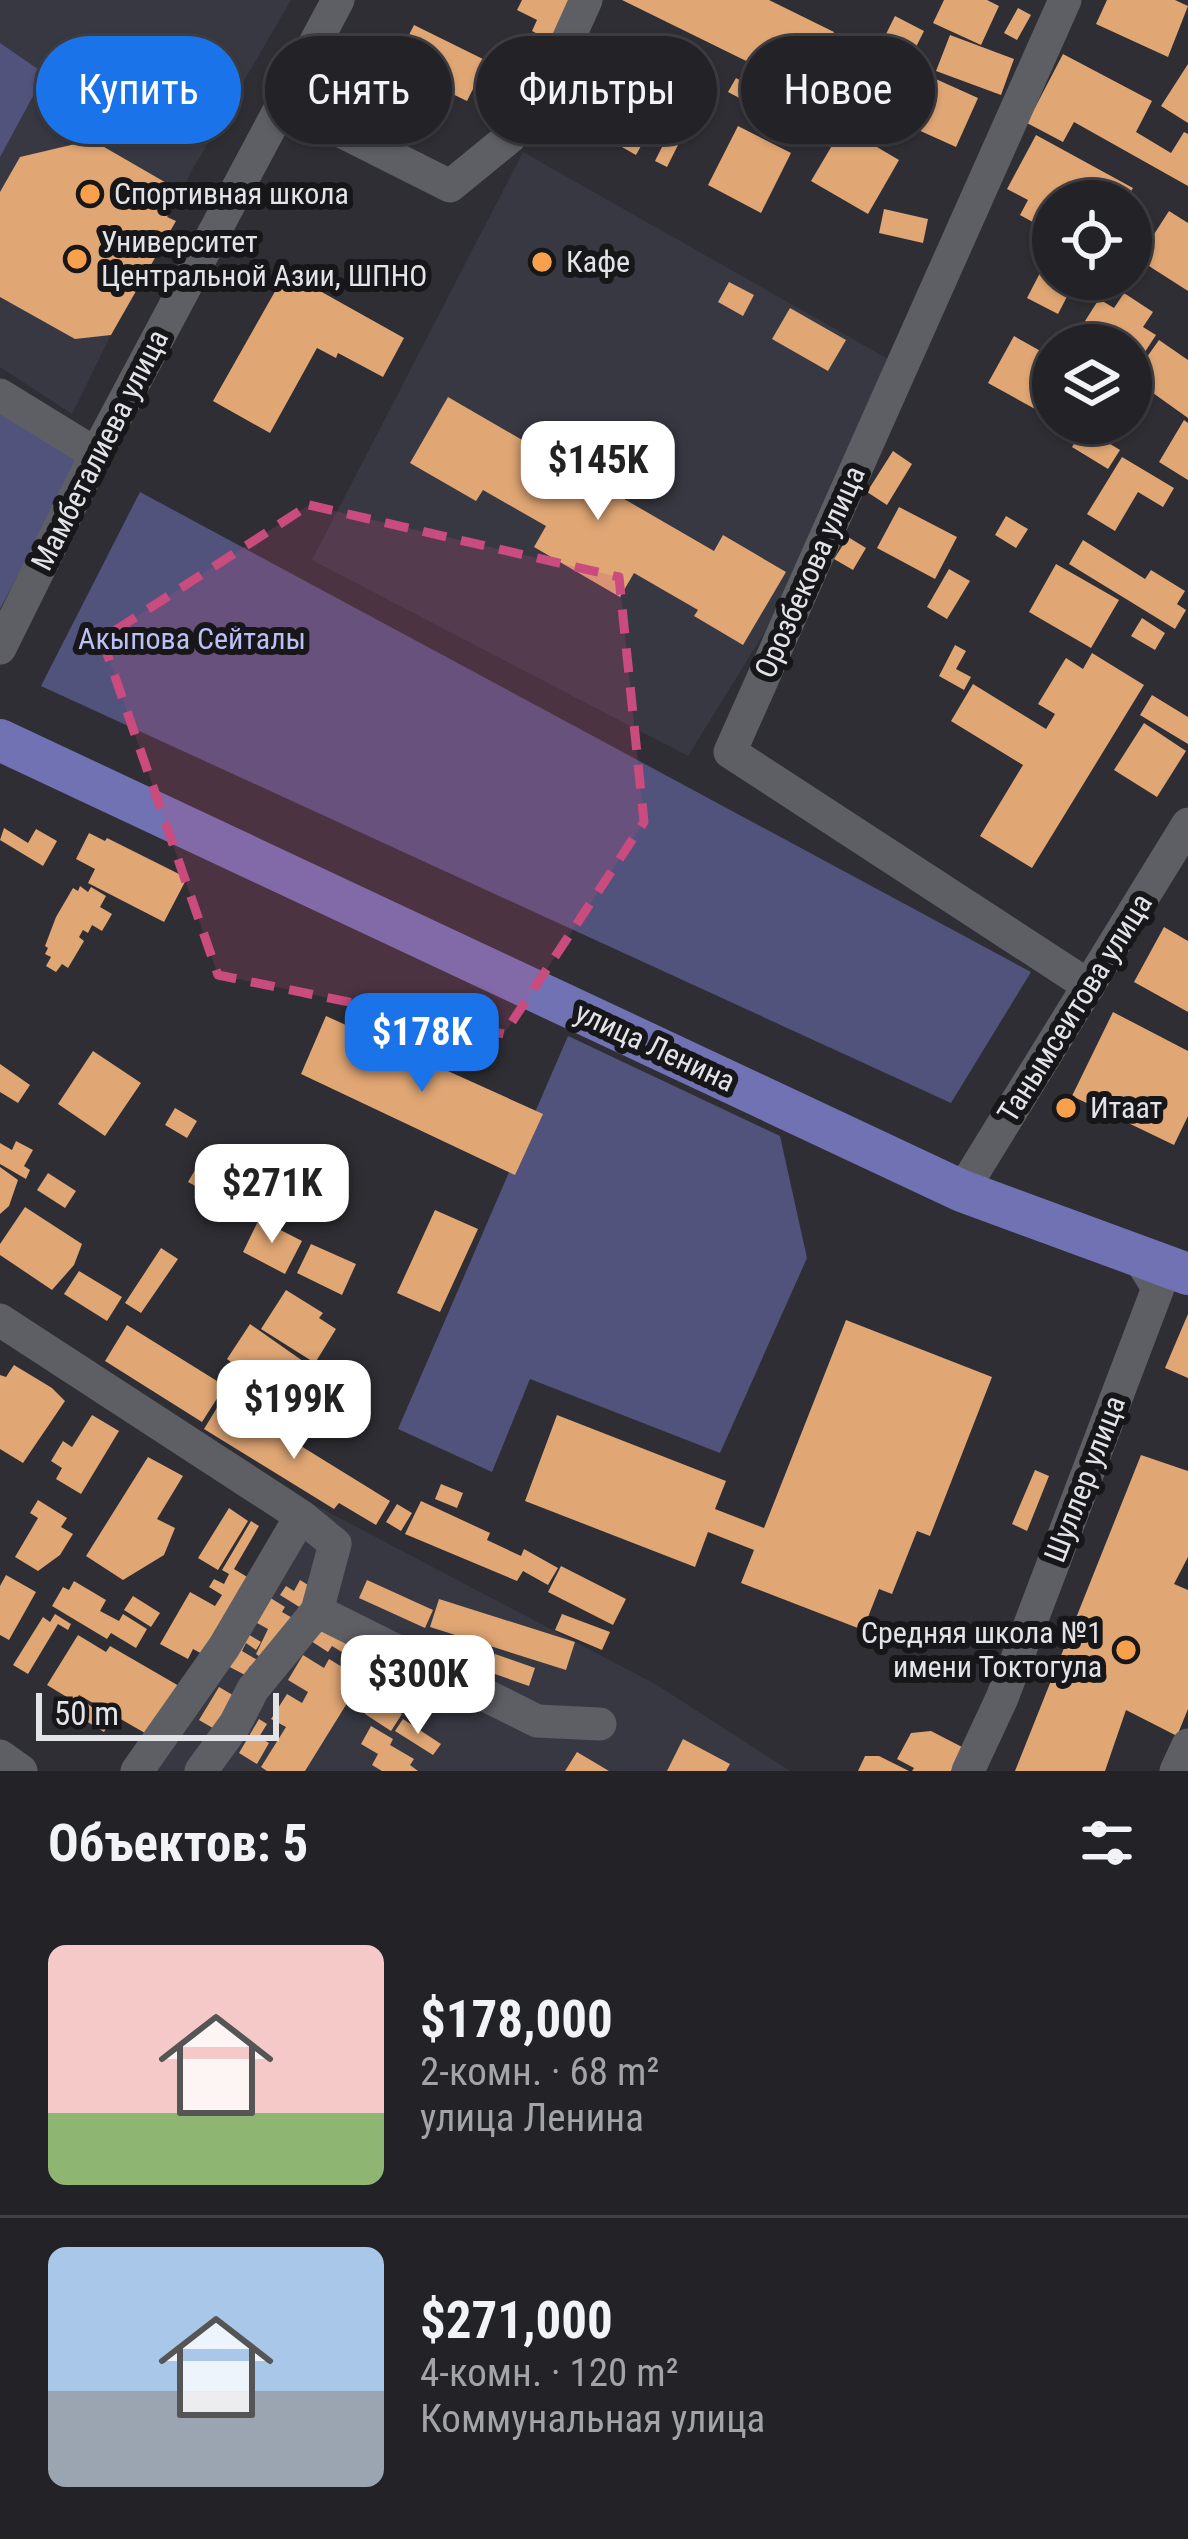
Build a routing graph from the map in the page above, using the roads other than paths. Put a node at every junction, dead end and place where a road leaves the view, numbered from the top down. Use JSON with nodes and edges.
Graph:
{"nodes":[{"id":1,"x":338,"y":0,"type":"edge"},
{"id":2,"x":586,"y":0,"type":"edge"},
{"id":3,"x":1065,"y":0,"type":"edge"},
{"id":4,"x":319,"y":36,"type":"edge"},
{"id":5,"x":265,"y":136,"type":"edge"},
{"id":6,"x":366,"y":144,"type":"edge"},
{"id":7,"x":0,"y":395,"type":"edge"},
{"id":8,"x":96,"y":454,"type":"junction"},
{"id":9,"x":0,"y":648,"type":"edge"},
{"id":10,"x":0,"y":740,"type":"edge"},
{"id":11,"x":1188,"y":824,"type":"edge"},
{"id":12,"x":1089,"y":986,"type":"junction"},
{"id":13,"x":962,"y":1191,"type":"junction"},
{"id":14,"x":1138,"y":1256,"type":"junction"},
{"id":15,"x":1188,"y":1274,"type":"edge"},
{"id":16,"x":0,"y":1320,"type":"edge"},
{"id":17,"x":301,"y":1516,"type":"junction"},
{"id":18,"x":317,"y":1611,"type":"junction"},
{"id":19,"x":600,"y":1724,"type":"dead end"},
{"id":20,"x":1188,"y":1744,"type":"edge"},
{"id":21,"x":0,"y":1756,"type":"edge"},
{"id":22,"x":21,"y":1771,"type":"edge"},
{"id":23,"x":137,"y":1771,"type":"edge"},
{"id":24,"x":201,"y":1771,"type":"edge"},
{"id":25,"x":968,"y":1771,"type":"edge"},
{"id":26,"x":1176,"y":1771,"type":"edge"}],
"edges":[{"from":1,"to":4,"type":"street","name":"Мамбеталиева улица"},
{"from":2,"to":6,"type":"street"},
{"from":3,"to":12,"type":"street","name":"Орозбекова улица"},
{"from":5,"to":8,"type":"street","name":"Мамбеталиева улица"},
{"from":7,"to":8,"type":"street"},
{"from":8,"to":9,"type":"street","name":"Мамбеталиева улица"},
{"from":10,"to":13,"type":"main road","name":"улица Ленина"},
{"from":11,"to":12,"type":"street","name":"Танымсеитова улица"},
{"from":12,"to":13,"type":"street","name":"Танымсеитова улица"},
{"from":13,"to":14,"type":"main road","name":"улица Ленина"},
{"from":14,"to":15,"type":"main road","name":"улица Ленина"},
{"from":14,"to":25,"type":"street","name":"Шуллер улица"},
{"from":16,"to":17,"type":"street"},
{"from":17,"to":18,"type":"street"},
{"from":17,"to":23,"type":"street"},
{"from":18,"to":19,"type":"street"},
{"from":18,"to":24,"type":"street"},
{"from":20,"to":26,"type":"street"},
{"from":21,"to":22,"type":"street"}]}
